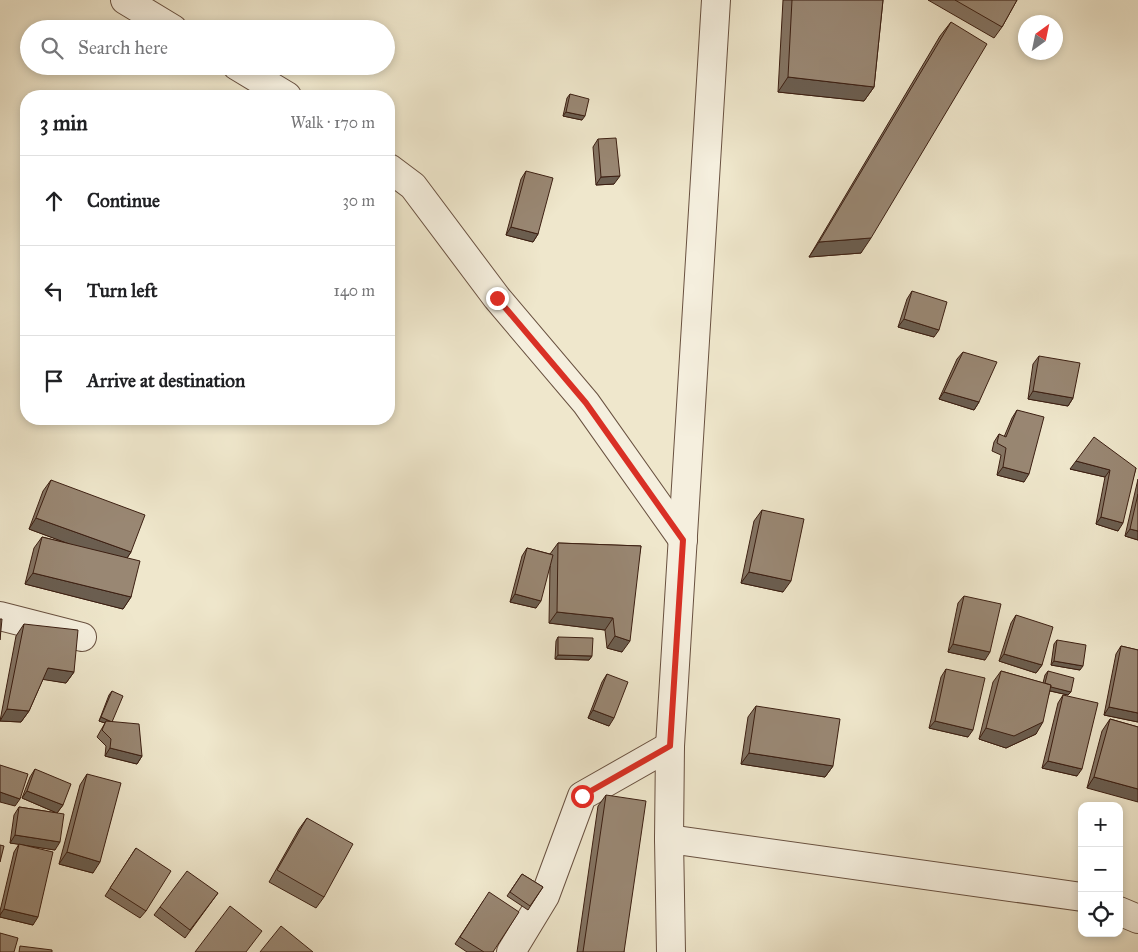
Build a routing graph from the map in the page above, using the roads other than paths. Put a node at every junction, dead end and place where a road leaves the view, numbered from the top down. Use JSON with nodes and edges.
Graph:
{"nodes":[{"id":1,"x":125,"y":0,"type":"edge"},
{"id":2,"x":716,"y":0,"type":"edge"},
{"id":3,"x":158,"y":20,"type":"edge"},
{"id":4,"x":251,"y":75,"type":"edge"},
{"id":5,"x":277,"y":90,"type":"edge"},
{"id":6,"x":395,"y":172,"type":"edge"},
{"id":7,"x":683,"y":540,"type":"junction"},
{"id":8,"x":0,"y":616,"type":"edge"},
{"id":9,"x":82,"y":637,"type":"dead end"},
{"id":10,"x":670,"y":746,"type":"junction"},
{"id":11,"x":669,"y":839,"type":"junction"},
{"id":12,"x":1078,"y":896,"type":"edge"},
{"id":13,"x":1123,"y":913,"type":"edge"},
{"id":14,"x":1138,"y":919,"type":"edge"},
{"id":15,"x":511,"y":952,"type":"edge"},
{"id":16,"x":671,"y":952,"type":"edge"}],
"edges":[{"from":1,"to":3,"type":"street"},
{"from":2,"to":7,"type":"street"},
{"from":4,"to":5,"type":"street"},
{"from":6,"to":7,"type":"street"},
{"from":7,"to":10,"type":"street"},
{"from":8,"to":9,"type":"street"},
{"from":10,"to":11,"type":"street"},
{"from":10,"to":15,"type":"street"},
{"from":11,"to":12,"type":"street"},
{"from":11,"to":16,"type":"street"},
{"from":13,"to":14,"type":"street"}]}
